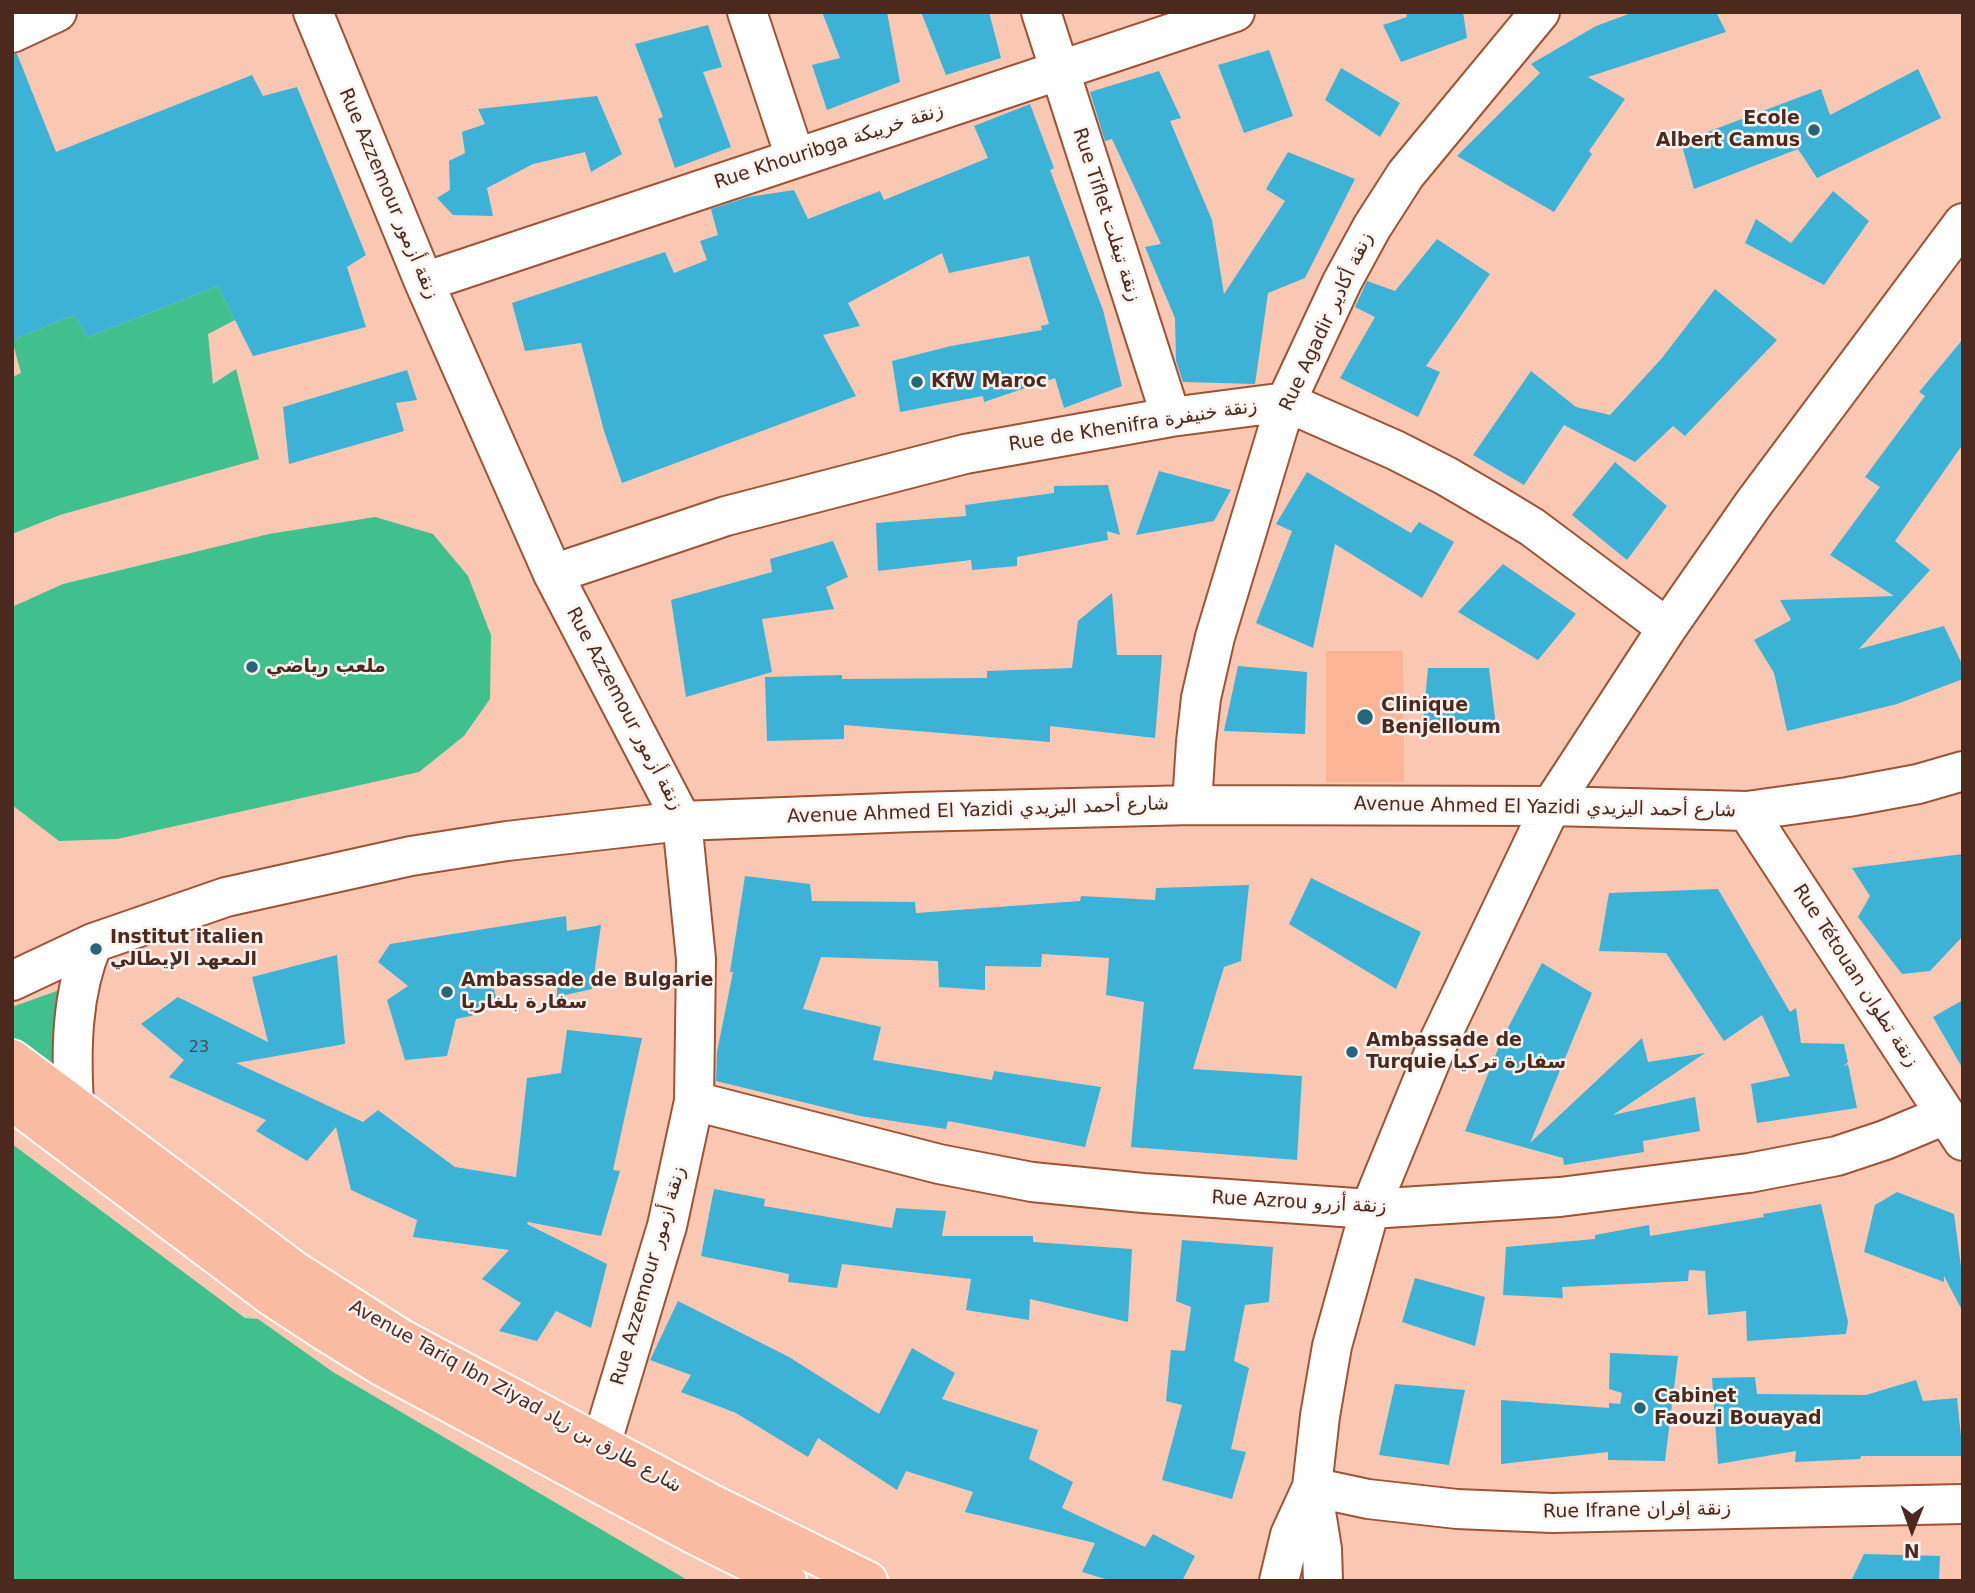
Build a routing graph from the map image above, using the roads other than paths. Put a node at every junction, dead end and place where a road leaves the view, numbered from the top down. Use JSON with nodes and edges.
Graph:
{"nodes":[{"id":1,"x":57,"y":12,"type":"edge"},
{"id":2,"x":313,"y":12,"type":"edge"},
{"id":3,"x":747,"y":12,"type":"edge"},
{"id":4,"x":1041,"y":12,"type":"edge"},
{"id":5,"x":1235,"y":12,"type":"edge"},
{"id":6,"x":1540,"y":12,"type":"edge"},
{"id":7,"x":12,"y":33,"type":"edge"},
{"id":8,"x":1061,"y":71,"type":"junction"},
{"id":9,"x":794,"y":158,"type":"junction"},
{"id":10,"x":1960,"y":236,"type":"edge"},
{"id":11,"x":424,"y":282,"type":"junction"},
{"id":12,"x":1286,"y":402,"type":"junction"},
{"id":13,"x":1171,"y":417,"type":"junction"},
{"id":14,"x":553,"y":575,"type":"junction"},
{"id":15,"x":1667,"y":628,"type":"junction"},
{"id":16,"x":1963,"y":771,"type":"edge"},
{"id":17,"x":1192,"y":805,"type":"junction"},
{"id":18,"x":1552,"y":806,"type":"junction"},
{"id":19,"x":1747,"y":811,"type":"junction"},
{"id":20,"x":682,"y":821,"type":"junction"},
{"id":21,"x":93,"y":943,"type":"junction"},
{"id":22,"x":12,"y":981,"type":"edge"},
{"id":23,"x":12,"y":1059,"type":"edge"},
{"id":24,"x":12,"y":1101,"type":"edge"},
{"id":25,"x":694,"y":1101,"type":"junction"},
{"id":26,"x":74,"y":1105,"type":"junction"},
{"id":27,"x":1954,"y":1128,"type":"edge"},
{"id":28,"x":1370,"y":1209,"type":"junction"},
{"id":29,"x":601,"y":1445,"type":"junction"},
{"id":30,"x":1312,"y":1486,"type":"junction"},
{"id":31,"x":1963,"y":1504,"type":"edge"},
{"id":32,"x":720,"y":1548,"type":"junction"},
{"id":33,"x":757,"y":1581,"type":"edge"},
{"id":34,"x":787,"y":1581,"type":"edge"},
{"id":35,"x":868,"y":1581,"type":"edge"},
{"id":36,"x":1279,"y":1581,"type":"edge"},
{"id":37,"x":1323,"y":1581,"type":"edge"}],
"edges":[{"from":1,"to":7,"type":"street"},
{"from":2,"to":11,"type":"street","name":"Rue Azzemour زنقة أزمور"},
{"from":3,"to":9,"type":"street"},
{"from":4,"to":8,"type":"street","name":"Rue Tiflet زنقة تيفلت"},
{"from":5,"to":8,"type":"street","name":"Rue Khouribga زنقة خريبكة"},
{"from":6,"to":12,"type":"street","name":"Rue Agadir زنقة أكادير"},
{"from":8,"to":9,"type":"street","name":"Rue Khouribga زنقة خريبكة"},
{"from":8,"to":13,"type":"street","name":"Rue Tiflet زنقة تيفلت"},
{"from":9,"to":11,"type":"street","name":"Rue Khouribga زنقة خريبكة"},
{"from":10,"to":15,"type":"street"},
{"from":11,"to":14,"type":"street","name":"Rue Azzemour زنقة أزمور"},
{"from":12,"to":13,"type":"street","name":"Rue de Khenifra زنقة خنيفرة"},
{"from":12,"to":15,"type":"street"},
{"from":12,"to":17,"type":"street","name":"Rue Agadir زنقة أكادير"},
{"from":13,"to":14,"type":"street","name":"Rue de Khenifra زنقة خنيفرة"},
{"from":14,"to":20,"type":"street","name":"Rue Azzemour زنقة أزمور"},
{"from":15,"to":18,"type":"street"},
{"from":16,"to":19,"type":"street","name":"Avenue Ahmed El Yazidi شارع أحمد اليزيدي"},
{"from":17,"to":18,"type":"street","name":"Avenue Ahmed El Yazidi شارع أحمد اليزيدي"},
{"from":17,"to":20,"type":"street","name":"Avenue Ahmed El Yazidi شارع أحمد اليزيدي"},
{"from":18,"to":19,"type":"street","name":"Avenue Ahmed El Yazidi شارع أحمد اليزيدي"},
{"from":18,"to":28,"type":"street"},
{"from":19,"to":27,"type":"street","name":"Rue Tétouan زنقة تطوان"},
{"from":20,"to":21,"type":"street","name":"Avenue Ahmed El Yazidi شارع أحمد اليزيدي"},
{"from":20,"to":25,"type":"street","name":"Rue Azzemour زنقة أزمور"},
{"from":21,"to":22,"type":"street","name":"Avenue Ahmed El Yazidi شارع أحمد اليزيدي"},
{"from":21,"to":26,"type":"street"},
{"from":23,"to":26,"type":"main road","name":"Avenue Tariq Ibn Ziyad شارع طارق بن زياد"},
{"from":24,"to":32,"type":"main road","name":"Avenue Tariq Ibn Ziyad شارع طارق بن زياد"},
{"from":25,"to":28,"type":"street","name":"Rue Azrou زنقة أزرو"},
{"from":25,"to":29,"type":"street","name":"Rue Azzemour زنقة أزمور"},
{"from":26,"to":29,"type":"main road","name":"Avenue Tariq Ibn Ziyad شارع طارق بن زياد"},
{"from":27,"to":28,"type":"street","name":"Rue Azrou زنقة أزرو"},
{"from":28,"to":30,"type":"street"},
{"from":29,"to":35,"type":"main road","name":"Avenue Tariq Ibn Ziyad شارع طارق بن زياد"},
{"from":30,"to":31,"type":"street","name":"Rue Ifrane زنقة إفران"},
{"from":30,"to":36,"type":"street"},
{"from":30,"to":37,"type":"street"},
{"from":32,"to":33,"type":"main road"},
{"from":32,"to":34,"type":"main road","name":"Avenue Tariq Ibn Ziyad شارع طارق بن زياد"}]}
